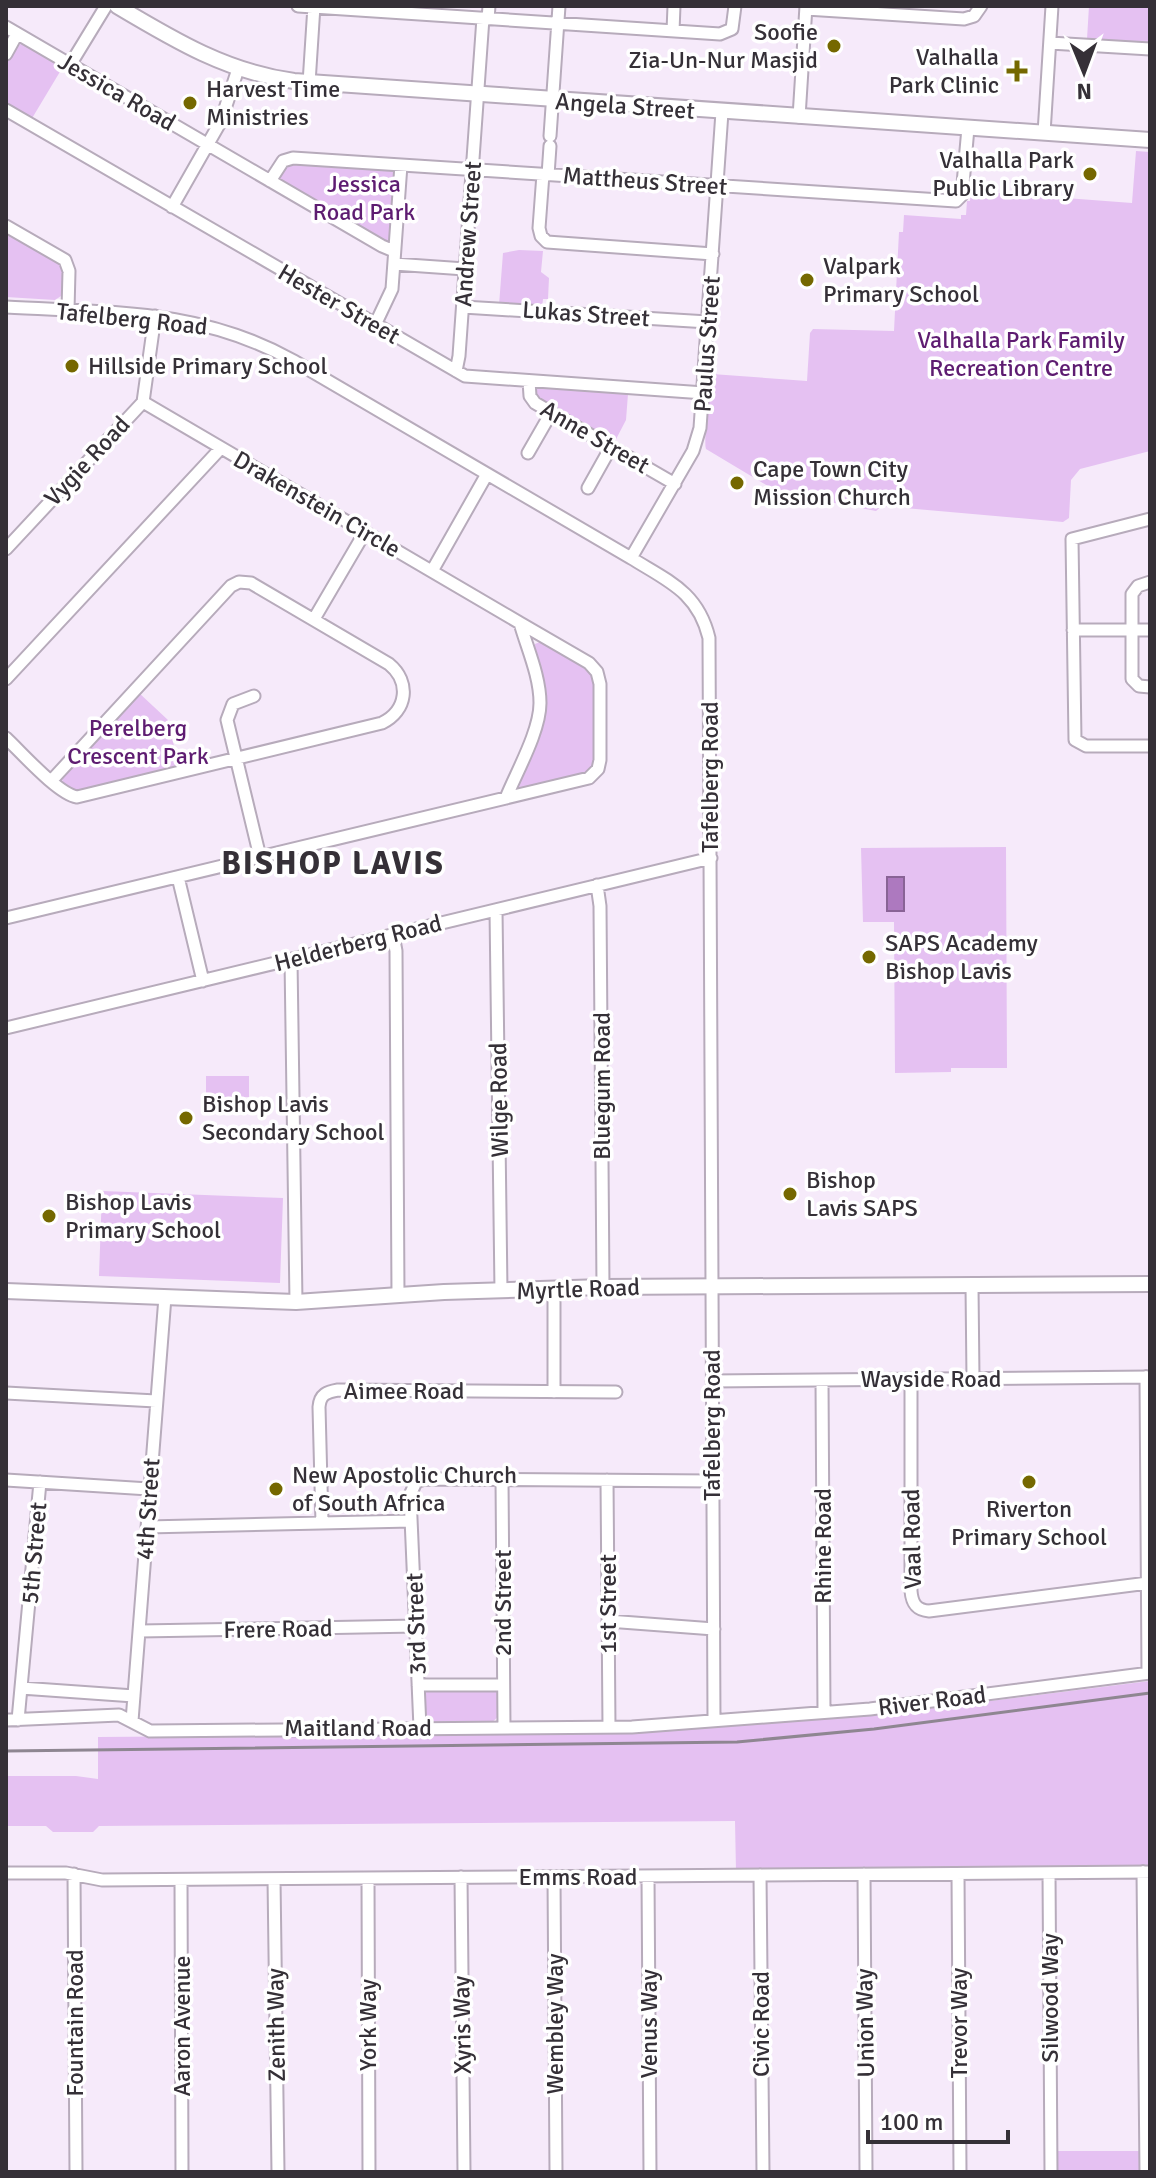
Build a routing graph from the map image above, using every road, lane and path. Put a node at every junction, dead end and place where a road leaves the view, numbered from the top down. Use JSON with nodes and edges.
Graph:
{"nodes":[{"id":1,"x":106,"y":6,"type":"edge"},
{"id":2,"x":117,"y":6,"type":"edge"},
{"id":3,"x":298,"y":6,"type":"edge"},
{"id":4,"x":314,"y":6,"type":"edge"},
{"id":5,"x":559,"y":6,"type":"edge"},
{"id":6,"x":674,"y":6,"type":"edge"},
{"id":7,"x":735,"y":6,"type":"edge"},
{"id":8,"x":981,"y":6,"type":"edge"},
{"id":9,"x":1052,"y":6,"type":"edge"},
{"id":10,"x":806,"y":7,"type":"edge"},
{"id":11,"x":487,"y":14,"type":"edge"},
{"id":12,"x":558,"y":23,"type":"junction"},
{"id":13,"x":6,"y":27,"type":"edge"},
{"id":14,"x":673,"y":31,"type":"junction"},
{"id":15,"x":17,"y":34,"type":"junction"},
{"id":16,"x":1050,"y":43,"type":"junction"},
{"id":17,"x":1150,"y":49,"type":"edge"},
{"id":18,"x":6,"y":54,"type":"edge"},
{"id":19,"x":70,"y":65,"type":"junction"},
{"id":20,"x":238,"y":69,"type":"junction"},
{"id":21,"x":309,"y":83,"type":"junction"},
{"id":22,"x":477,"y":96,"type":"junction"},
{"id":23,"x":553,"y":101,"type":"junction"},
{"id":24,"x":6,"y":110,"type":"edge"},
{"id":25,"x":722,"y":112,"type":"junction"},
{"id":26,"x":799,"y":117,"type":"junction"},
{"id":27,"x":968,"y":128,"type":"junction"},
{"id":28,"x":1044,"y":133,"type":"junction"},
{"id":29,"x":1150,"y":140,"type":"edge"},
{"id":30,"x":208,"y":145,"type":"junction"},
{"id":31,"x":401,"y":165,"type":"junction"},
{"id":32,"x":472,"y":170,"type":"junction"},
{"id":33,"x":545,"y":174,"type":"junction"},
{"id":34,"x":270,"y":181,"type":"junction"},
{"id":35,"x":717,"y":186,"type":"junction"},
{"id":36,"x":172,"y":207,"type":"junction"},
{"id":37,"x":6,"y":226,"type":"edge"},
{"id":38,"x":394,"y":251,"type":"junction"},
{"id":39,"x":713,"y":254,"type":"junction"},
{"id":40,"x":394,"y":264,"type":"junction"},
{"id":41,"x":465,"y":269,"type":"junction"},
{"id":42,"x":6,"y":307,"type":"edge"},
{"id":43,"x":463,"y":307,"type":"junction"},
{"id":44,"x":68,"y":310,"type":"junction"},
{"id":45,"x":155,"y":316,"type":"junction"},
{"id":46,"x":708,"y":322,"type":"junction"},
{"id":47,"x":375,"y":325,"type":"junction"},
{"id":48,"x":456,"y":371,"type":"junction"},
{"id":49,"x":529,"y":381,"type":"junction"},
{"id":50,"x":704,"y":393,"type":"junction"},
{"id":51,"x":143,"y":402,"type":"junction"},
{"id":52,"x":551,"y":413,"type":"junction"},
{"id":53,"x":611,"y":447,"type":"junction"},
{"id":54,"x":221,"y":448,"type":"junction"},
{"id":55,"x":528,"y":453,"type":"dead end"},
{"id":56,"x":487,"y":474,"type":"junction"},
{"id":57,"x":675,"y":484,"type":"junction"},
{"id":58,"x":588,"y":488,"type":"dead end"},
{"id":59,"x":1150,"y":519,"type":"edge"},
{"id":60,"x":365,"y":532,"type":"junction"},
{"id":61,"x":6,"y":549,"type":"edge"},
{"id":62,"x":631,"y":558,"type":"junction"},
{"id":63,"x":432,"y":571,"type":"junction"},
{"id":64,"x":1150,"y":582,"type":"edge"},
{"id":65,"x":314,"y":619,"type":"junction"},
{"id":66,"x":520,"y":623,"type":"junction"},
{"id":67,"x":1073,"y":630,"type":"junction"},
{"id":68,"x":1132,"y":630,"type":"junction"},
{"id":69,"x":1150,"y":630,"type":"edge"},
{"id":70,"x":6,"y":679,"type":"edge"},
{"id":71,"x":1150,"y":687,"type":"edge"},
{"id":72,"x":254,"y":696,"type":"dead end"},
{"id":73,"x":6,"y":738,"type":"edge"},
{"id":74,"x":1150,"y":746,"type":"edge"},
{"id":75,"x":237,"y":759,"type":"junction"},
{"id":76,"x":52,"y":780,"type":"junction"},
{"id":77,"x":506,"y":798,"type":"junction"},
{"id":78,"x":260,"y":857,"type":"junction"},
{"id":79,"x":711,"y":858,"type":"junction"},
{"id":80,"x":178,"y":877,"type":"junction"},
{"id":81,"x":597,"y":885,"type":"junction"},
{"id":82,"x":496,"y":910,"type":"junction"},
{"id":83,"x":6,"y":918,"type":"edge"},
{"id":84,"x":393,"y":935,"type":"junction"},
{"id":85,"x":291,"y":960,"type":"junction"},
{"id":86,"x":203,"y":981,"type":"junction"},
{"id":87,"x":6,"y":1028,"type":"edge"},
{"id":88,"x":1150,"y":1284,"type":"edge"},
{"id":89,"x":712,"y":1285,"type":"junction"},
{"id":90,"x":972,"y":1286,"type":"junction"},
{"id":91,"x":603,"y":1287,"type":"junction"},
{"id":92,"x":554,"y":1289,"type":"junction"},
{"id":93,"x":6,"y":1291,"type":"edge"},
{"id":94,"x":501,"y":1291,"type":"junction"},
{"id":95,"x":398,"y":1295,"type":"junction"},
{"id":96,"x":165,"y":1297,"type":"junction"},
{"id":97,"x":296,"y":1302,"type":"junction"},
{"id":98,"x":1148,"y":1377,"type":"edge"},
{"id":99,"x":911,"y":1379,"type":"junction"},
{"id":100,"x":973,"y":1379,"type":"junction"},
{"id":101,"x":822,"y":1380,"type":"junction"},
{"id":102,"x":712,"y":1381,"type":"junction"},
{"id":103,"x":554,"y":1392,"type":"junction"},
{"id":104,"x":616,"y":1392,"type":"dead end"},
{"id":105,"x":6,"y":1393,"type":"edge"},
{"id":106,"x":156,"y":1401,"type":"junction"},
{"id":107,"x":1149,"y":1467,"type":"edge"},
{"id":108,"x":502,"y":1479,"type":"junction"},
{"id":109,"x":6,"y":1480,"type":"edge"},
{"id":110,"x":607,"y":1480,"type":"junction"},
{"id":111,"x":713,"y":1481,"type":"junction"},
{"id":112,"x":40,"y":1482,"type":"junction"},
{"id":113,"x":149,"y":1489,"type":"junction"},
{"id":114,"x":411,"y":1521,"type":"junction"},
{"id":115,"x":322,"y":1523,"type":"junction"},
{"id":116,"x":147,"y":1527,"type":"junction"},
{"id":117,"x":1148,"y":1583,"type":"edge"},
{"id":118,"x":608,"y":1621,"type":"junction"},
{"id":119,"x":416,"y":1626,"type":"junction"},
{"id":120,"x":714,"y":1629,"type":"junction"},
{"id":121,"x":140,"y":1631,"type":"junction"},
{"id":122,"x":1149,"y":1673,"type":"edge"},
{"id":123,"x":418,"y":1685,"type":"junction"},
{"id":124,"x":503,"y":1685,"type":"junction"},
{"id":125,"x":21,"y":1688,"type":"junction"},
{"id":126,"x":134,"y":1696,"type":"junction"},
{"id":127,"x":824,"y":1712,"type":"junction"},
{"id":128,"x":12,"y":1720,"type":"edge"},
{"id":129,"x":714,"y":1720,"type":"junction"},
{"id":130,"x":132,"y":1721,"type":"junction"},
{"id":131,"x":504,"y":1727,"type":"junction"},
{"id":132,"x":609,"y":1727,"type":"junction"},
{"id":133,"x":420,"y":1728,"type":"junction"},
{"id":134,"x":1147,"y":1872,"type":"edge"},
{"id":135,"x":6,"y":1873,"type":"edge"},
{"id":136,"x":1049,"y":1873,"type":"junction"},
{"id":137,"x":74,"y":1874,"type":"junction"},
{"id":138,"x":864,"y":1874,"type":"junction"},
{"id":139,"x":958,"y":1874,"type":"junction"},
{"id":140,"x":760,"y":1875,"type":"junction"},
{"id":141,"x":648,"y":1876,"type":"junction"},
{"id":142,"x":461,"y":1877,"type":"junction"},
{"id":143,"x":554,"y":1877,"type":"junction"},
{"id":144,"x":368,"y":1878,"type":"junction"},
{"id":145,"x":274,"y":1879,"type":"junction"},
{"id":146,"x":181,"y":1880,"type":"junction"},
{"id":147,"x":76,"y":2172,"type":"edge"},
{"id":148,"x":182,"y":2172,"type":"edge"},
{"id":149,"x":278,"y":2172,"type":"edge"},
{"id":150,"x":369,"y":2172,"type":"edge"},
{"id":151,"x":464,"y":2172,"type":"edge"},
{"id":152,"x":556,"y":2172,"type":"edge"},
{"id":153,"x":650,"y":2172,"type":"edge"},
{"id":154,"x":763,"y":2172,"type":"edge"},
{"id":155,"x":866,"y":2172,"type":"edge"},
{"id":156,"x":960,"y":2172,"type":"edge"},
{"id":157,"x":1051,"y":2172,"type":"edge"},
{"id":158,"x":1146,"y":2172,"type":"edge"}],
"edges":[{"from":1,"to":19,"type":"street"},
{"from":2,"to":20,"type":"street","name":"Angela Street"},
{"from":3,"to":4,"type":"street"},
{"from":4,"to":11,"type":"street"},
{"from":4,"to":21,"type":"street"},
{"from":5,"to":12,"type":"street"},
{"from":6,"to":14,"type":"street"},
{"from":7,"to":14,"type":"street"},
{"from":8,"to":10,"type":"street"},
{"from":9,"to":16,"type":"street"},
{"from":10,"to":26,"type":"street"},
{"from":11,"to":12,"type":"street"},
{"from":11,"to":22,"type":"street","name":"Andrew Street"},
{"from":12,"to":14,"type":"street"},
{"from":12,"to":23,"type":"street"},
{"from":13,"to":15,"type":"street","name":"Jessica Road"},
{"from":15,"to":18,"type":"street"},
{"from":15,"to":19,"type":"street","name":"Jessica Road"},
{"from":16,"to":17,"type":"street"},
{"from":16,"to":28,"type":"street"},
{"from":19,"to":30,"type":"street","name":"Jessica Road"},
{"from":20,"to":21,"type":"street","name":"Angela Street"},
{"from":20,"to":30,"type":"street"},
{"from":21,"to":22,"type":"street","name":"Angela Street"},
{"from":22,"to":23,"type":"street","name":"Angela Street"},
{"from":22,"to":32,"type":"street","name":"Andrew Street"},
{"from":23,"to":25,"type":"street","name":"Angela Street"},
{"from":23,"to":33,"type":"street"},
{"from":24,"to":36,"type":"street","name":"Hester Street"},
{"from":25,"to":26,"type":"street","name":"Angela Street"},
{"from":25,"to":35,"type":"street","name":"Paulus Street"},
{"from":26,"to":27,"type":"street","name":"Angela Street"},
{"from":27,"to":28,"type":"street","name":"Angela Street"},
{"from":27,"to":35,"type":"street","name":"Mattheus Street"},
{"from":28,"to":29,"type":"street","name":"Angela Street"},
{"from":30,"to":34,"type":"street","name":"Jessica Road"},
{"from":30,"to":36,"type":"street"},
{"from":31,"to":32,"type":"street","name":"Mattheus Street"},
{"from":31,"to":34,"type":"street","name":"Mattheus Street"},
{"from":31,"to":38,"type":"street"},
{"from":32,"to":33,"type":"street","name":"Mattheus Street"},
{"from":32,"to":41,"type":"street","name":"Andrew Street"},
{"from":33,"to":35,"type":"street","name":"Mattheus Street"},
{"from":33,"to":39,"type":"street"},
{"from":34,"to":38,"type":"street","name":"Jessica Road"},
{"from":35,"to":39,"type":"street","name":"Paulus Street"},
{"from":36,"to":47,"type":"street","name":"Hester Street"},
{"from":37,"to":44,"type":"street"},
{"from":38,"to":40,"type":"street"},
{"from":39,"to":46,"type":"street","name":"Paulus Street"},
{"from":40,"to":41,"type":"street"},
{"from":40,"to":47,"type":"street"},
{"from":41,"to":43,"type":"street","name":"Andrew Street"},
{"from":42,"to":44,"type":"street","name":"Tafelberg Road"},
{"from":43,"to":46,"type":"street","name":"Lukas Street"},
{"from":43,"to":48,"type":"street","name":"Andrew Street"},
{"from":44,"to":45,"type":"street","name":"Tafelberg Road"},
{"from":45,"to":51,"type":"street","name":"Vygie Road"},
{"from":45,"to":56,"type":"street","name":"Tafelberg Road"},
{"from":46,"to":50,"type":"street","name":"Paulus Street"},
{"from":47,"to":48,"type":"street","name":"Hester Street"},
{"from":48,"to":49,"type":"street","name":"Hester Street"},
{"from":49,"to":50,"type":"street","name":"Hester Street"},
{"from":49,"to":52,"type":"street","name":"Anne Street"},
{"from":50,"to":57,"type":"street","name":"Paulus Street"},
{"from":51,"to":54,"type":"street"},
{"from":51,"to":61,"type":"street","name":"Vygie Road"},
{"from":52,"to":53,"type":"street","name":"Anne Street"},
{"from":52,"to":55,"type":"street"},
{"from":53,"to":57,"type":"street","name":"Anne Street"},
{"from":53,"to":58,"type":"street"},
{"from":54,"to":60,"type":"street","name":"Drakenstein Circle"},
{"from":54,"to":70,"type":"street","name":"Drakenstein Circle"},
{"from":56,"to":62,"type":"street","name":"Tafelberg Road"},
{"from":56,"to":63,"type":"street"},
{"from":57,"to":62,"type":"street","name":"Paulus Street"},
{"from":59,"to":67,"type":"street"},
{"from":60,"to":63,"type":"street","name":"Drakenstein Circle"},
{"from":60,"to":65,"type":"street"},
{"from":62,"to":79,"type":"street","name":"Tafelberg Road"},
{"from":63,"to":66,"type":"street","name":"Drakenstein Circle"},
{"from":64,"to":68,"type":"street"},
{"from":65,"to":75,"type":"street"},
{"from":65,"to":76,"type":"street"},
{"from":66,"to":77,"type":"street"},
{"from":66,"to":77,"type":"street","name":"Drakenstein Circle"},
{"from":67,"to":68,"type":"street"},
{"from":67,"to":74,"type":"street"},
{"from":68,"to":69,"type":"street"},
{"from":68,"to":71,"type":"street"},
{"from":72,"to":75,"type":"street"},
{"from":73,"to":76,"type":"street"},
{"from":75,"to":76,"type":"street"},
{"from":75,"to":78,"type":"street"},
{"from":77,"to":78,"type":"street","name":"Drakenstein Circle"},
{"from":78,"to":80,"type":"street","name":"Drakenstein Circle"},
{"from":79,"to":81,"type":"street","name":"Helderberg Road"},
{"from":79,"to":89,"type":"street","name":"Tafelberg Road"},
{"from":80,"to":83,"type":"street","name":"Drakenstein Circle"},
{"from":80,"to":86,"type":"street"},
{"from":81,"to":82,"type":"street","name":"Helderberg Road"},
{"from":81,"to":91,"type":"street","name":"Bluegum Road"},
{"from":82,"to":84,"type":"street","name":"Helderberg Road"},
{"from":82,"to":94,"type":"street","name":"Wilge Road"},
{"from":84,"to":85,"type":"street","name":"Helderberg Road"},
{"from":84,"to":95,"type":"street"},
{"from":85,"to":86,"type":"street","name":"Helderberg Road"},
{"from":85,"to":97,"type":"street"},
{"from":86,"to":87,"type":"street","name":"Helderberg Road"},
{"from":88,"to":90,"type":"street","name":"Myrtle Road"},
{"from":89,"to":90,"type":"street","name":"Myrtle Road"},
{"from":89,"to":91,"type":"street","name":"Myrtle Road"},
{"from":89,"to":102,"type":"street","name":"Tafelberg Road"},
{"from":90,"to":100,"type":"street"},
{"from":91,"to":92,"type":"street","name":"Myrtle Road"},
{"from":92,"to":94,"type":"street","name":"Myrtle Road"},
{"from":92,"to":103,"type":"street"},
{"from":93,"to":96,"type":"street","name":"Myrtle Road"},
{"from":94,"to":95,"type":"street","name":"Myrtle Road"},
{"from":95,"to":97,"type":"street","name":"Myrtle Road"},
{"from":96,"to":97,"type":"street","name":"Myrtle Road"},
{"from":96,"to":106,"type":"street","name":"4th Street"},
{"from":98,"to":100,"type":"street","name":"Wayside Road"},
{"from":98,"to":107,"type":"street"},
{"from":99,"to":100,"type":"street","name":"Wayside Road"},
{"from":99,"to":101,"type":"street","name":"Wayside Road"},
{"from":99,"to":117,"type":"street","name":"Vaal Road"},
{"from":101,"to":102,"type":"street","name":"Wayside Road"},
{"from":101,"to":127,"type":"street","name":"Rhine Road"},
{"from":102,"to":111,"type":"street","name":"Tafelberg Road"},
{"from":103,"to":104,"type":"street","name":"Aimee Road"},
{"from":103,"to":115,"type":"street","name":"Aimee Road"},
{"from":105,"to":106,"type":"street"},
{"from":106,"to":113,"type":"street","name":"4th Street"},
{"from":107,"to":117,"type":"street"},
{"from":108,"to":110,"type":"street","name":"3rd Street"},
{"from":108,"to":114,"type":"street","name":"3rd Street"},
{"from":108,"to":124,"type":"street","name":"2nd Street"},
{"from":109,"to":112,"type":"street"},
{"from":110,"to":111,"type":"street","name":"3rd Street"},
{"from":110,"to":118,"type":"street","name":"1st Street"},
{"from":111,"to":120,"type":"street","name":"Tafelberg Road"},
{"from":112,"to":113,"type":"street"},
{"from":112,"to":125,"type":"street","name":"5th Street"},
{"from":113,"to":116,"type":"street","name":"4th Street"},
{"from":114,"to":115,"type":"street"},
{"from":114,"to":119,"type":"street","name":"3rd Street"},
{"from":115,"to":116,"type":"street"},
{"from":116,"to":121,"type":"street","name":"4th Street"},
{"from":117,"to":122,"type":"street"},
{"from":118,"to":120,"type":"street"},
{"from":118,"to":132,"type":"street","name":"1st Street"},
{"from":119,"to":121,"type":"street","name":"Frere Road"},
{"from":119,"to":123,"type":"street","name":"3rd Street"},
{"from":120,"to":129,"type":"street","name":"Tafelberg Road"},
{"from":121,"to":126,"type":"street","name":"4th Street"},
{"from":122,"to":127,"type":"street","name":"River Road"},
{"from":123,"to":124,"type":"street"},
{"from":123,"to":133,"type":"street","name":"3rd Street"},
{"from":124,"to":131,"type":"street","name":"2nd Street"},
{"from":125,"to":126,"type":"street"},
{"from":125,"to":128,"type":"street","name":"5th Street"},
{"from":126,"to":130,"type":"street","name":"4th Street"},
{"from":127,"to":129,"type":"street","name":"River Road"},
{"from":128,"to":130,"type":"street","name":"Maitland Road"},
{"from":129,"to":132,"type":"street","name":"Maitland Road"},
{"from":130,"to":133,"type":"street","name":"Maitland Road"},
{"from":131,"to":132,"type":"street","name":"Maitland Road"},
{"from":131,"to":133,"type":"street","name":"Maitland Road"},
{"from":134,"to":136,"type":"street","name":"Emms Road"},
{"from":134,"to":158,"type":"street"},
{"from":135,"to":137,"type":"street","name":"Emms Road"},
{"from":136,"to":139,"type":"street","name":"Emms Road"},
{"from":136,"to":157,"type":"street","name":"Silwood Way"},
{"from":137,"to":146,"type":"street","name":"Emms Road"},
{"from":137,"to":147,"type":"street","name":"Fountain Road"},
{"from":138,"to":139,"type":"street","name":"Emms Road"},
{"from":138,"to":140,"type":"street","name":"Emms Road"},
{"from":138,"to":155,"type":"street","name":"Union Way"},
{"from":139,"to":156,"type":"street","name":"Trevor Way"},
{"from":140,"to":141,"type":"street","name":"Emms Road"},
{"from":140,"to":154,"type":"street","name":"Civic Road"},
{"from":141,"to":143,"type":"street","name":"Emms Road"},
{"from":141,"to":153,"type":"street","name":"Venus Way"},
{"from":142,"to":143,"type":"street","name":"Emms Road"},
{"from":142,"to":144,"type":"street","name":"Emms Road"},
{"from":142,"to":151,"type":"street","name":"Xyris Way"},
{"from":143,"to":152,"type":"street","name":"Wembley Way"},
{"from":144,"to":145,"type":"street","name":"Emms Road"},
{"from":144,"to":150,"type":"street","name":"York Way"},
{"from":145,"to":146,"type":"street","name":"Emms Road"},
{"from":145,"to":149,"type":"street","name":"Zenith Way"},
{"from":146,"to":148,"type":"street","name":"Aaron Avenue"}]}
